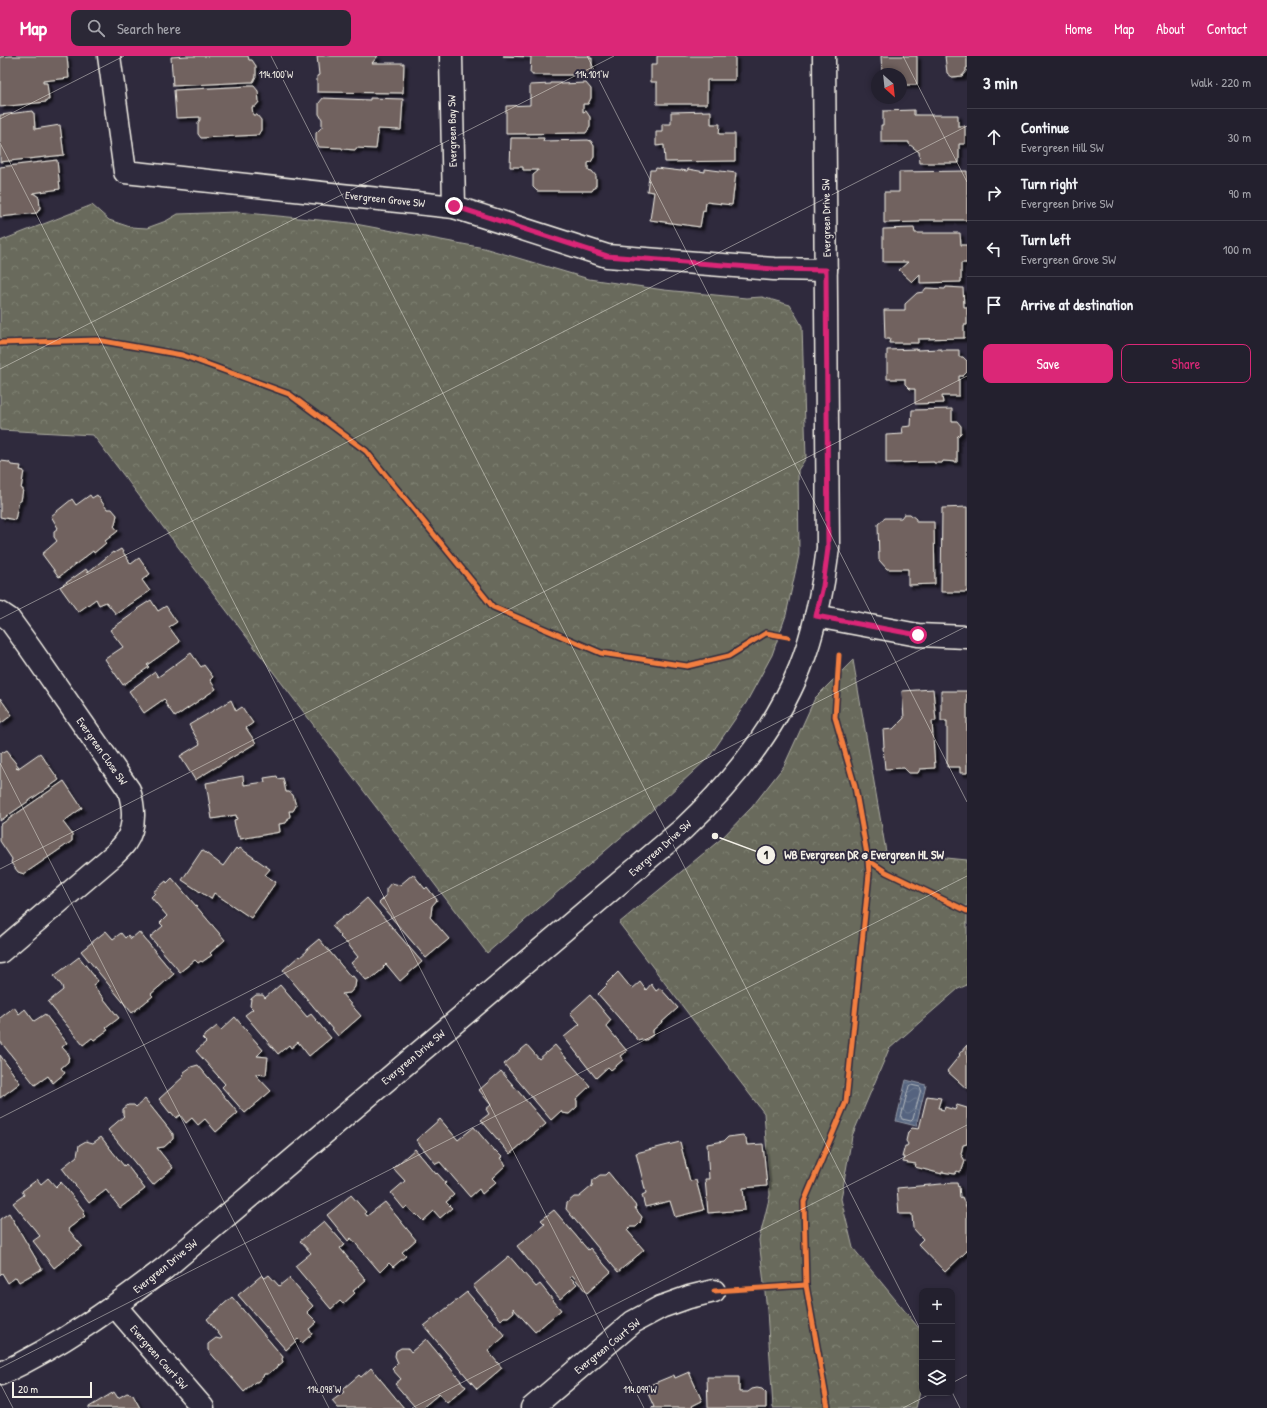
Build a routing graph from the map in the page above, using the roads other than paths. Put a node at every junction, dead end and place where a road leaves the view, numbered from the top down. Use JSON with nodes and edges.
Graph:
{"nodes":[{"id":1,"x":109,"y":56,"type":"edge"},
{"id":2,"x":451,"y":56,"type":"edge"},
{"id":3,"x":824,"y":56,"type":"edge"},
{"id":4,"x":454,"y":206,"type":"junction"},
{"id":5,"x":826,"y":270,"type":"junction"},
{"id":6,"x":0,"y":613,"type":"edge"},
{"id":7,"x":816,"y":616,"type":"junction"},
{"id":8,"x":967,"y":637,"type":"edge"},
{"id":9,"x":0,"y":952,"type":"edge"},
{"id":10,"x":714,"y":1291,"type":"dead end"},
{"id":11,"x":116,"y":1306,"type":"junction"},
{"id":12,"x":0,"y":1374,"type":"edge"},
{"id":13,"x":203,"y":1408,"type":"edge"},
{"id":14,"x":532,"y":1408,"type":"edge"}],
"edges":[{"from":1,"to":4,"type":"street","name":"Evergreen Grove SW"},
{"from":2,"to":4,"type":"street","name":"Evergreen Bay SW"},
{"from":3,"to":5,"type":"street","name":"Evergreen Drive SW"},
{"from":4,"to":5,"type":"street","name":"Evergreen Grove SW"},
{"from":5,"to":7,"type":"street","name":"Evergreen Drive SW"},
{"from":6,"to":9,"type":"street","name":"Evergreen Close SW"},
{"from":7,"to":8,"type":"street"},
{"from":7,"to":11,"type":"street","name":"Evergreen Drive SW"},
{"from":10,"to":14,"type":"street","name":"Evergreen Court SW"},
{"from":11,"to":12,"type":"street","name":"Evergreen Drive SW"},
{"from":11,"to":13,"type":"street","name":"Evergreen Court SW"}]}
